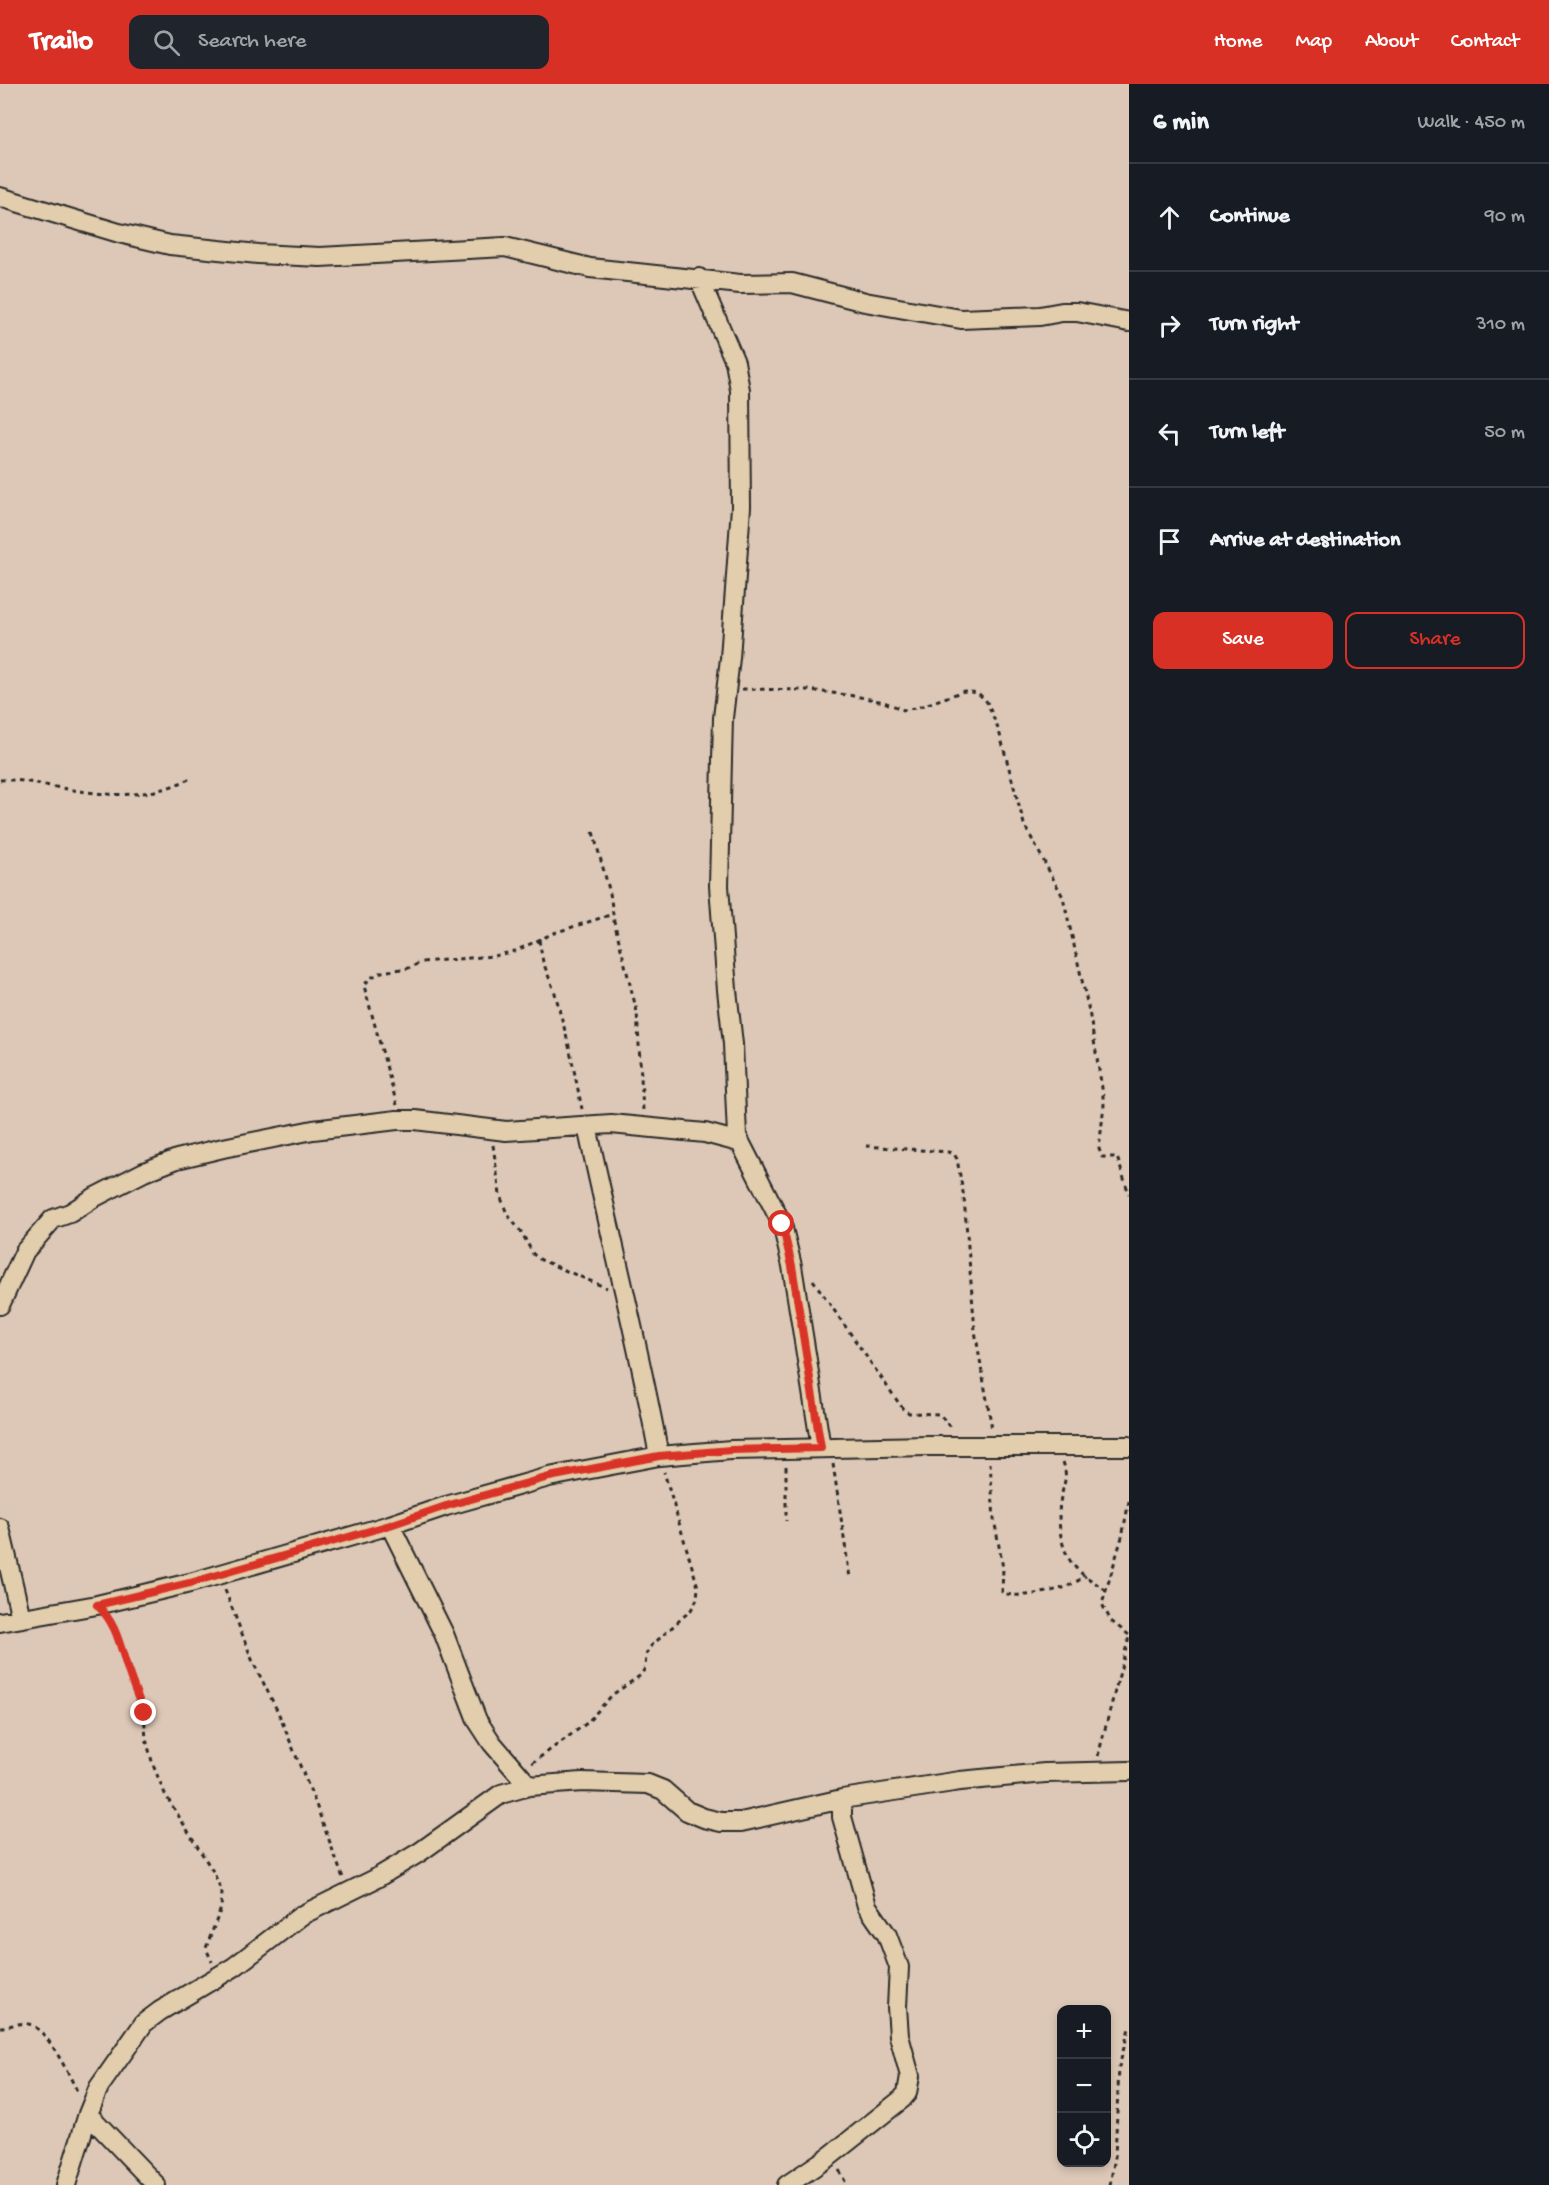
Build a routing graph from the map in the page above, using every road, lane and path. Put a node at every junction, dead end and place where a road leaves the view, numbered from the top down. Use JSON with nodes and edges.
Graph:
{"nodes":[{"id":1,"x":0,"y":197,"type":"edge"},
{"id":2,"x":699,"y":278,"type":"junction"},
{"id":3,"x":1129,"y":322,"type":"edge"},
{"id":4,"x":726,"y":689,"type":"junction"},
{"id":5,"x":189,"y":779,"type":"dead end"},
{"id":6,"x":0,"y":780,"type":"edge"},
{"id":7,"x":593,"y":832,"type":"dead end"},
{"id":8,"x":613,"y":914,"type":"junction"},
{"id":9,"x":539,"y":940,"type":"junction"},
{"id":10,"x":401,"y":1120,"type":"junction"},
{"id":11,"x":587,"y":1126,"type":"junction"},
{"id":12,"x":644,"y":1127,"type":"junction"},
{"id":13,"x":490,"y":1129,"type":"junction"},
{"id":14,"x":739,"y":1142,"type":"junction"},
{"id":15,"x":866,"y":1146,"type":"dead end"},
{"id":16,"x":1129,"y":1194,"type":"edge"},
{"id":17,"x":806,"y":1273,"type":"dead end"},
{"id":18,"x":626,"y":1294,"type":"junction"},
{"id":19,"x":0,"y":1305,"type":"edge"},
{"id":20,"x":965,"y":1446,"type":"junction"},
{"id":21,"x":991,"y":1446,"type":"junction"},
{"id":22,"x":1057,"y":1446,"type":"junction"},
{"id":23,"x":1129,"y":1446,"type":"edge"},
{"id":24,"x":826,"y":1448,"type":"junction"},
{"id":25,"x":786,"y":1449,"type":"junction"},
{"id":26,"x":659,"y":1456,"type":"junction"},
{"id":27,"x":1129,"y":1501,"type":"edge"},
{"id":28,"x":786,"y":1521,"type":"dead end"},
{"id":29,"x":390,"y":1525,"type":"junction"},
{"id":30,"x":0,"y":1528,"type":"edge"},
{"id":31,"x":218,"y":1574,"type":"junction"},
{"id":32,"x":1086,"y":1576,"type":"junction"},
{"id":33,"x":850,"y":1578,"type":"dead end"},
{"id":34,"x":1105,"y":1590,"type":"junction"},
{"id":35,"x":97,"y":1605,"type":"junction"},
{"id":36,"x":21,"y":1618,"type":"junction"},
{"id":37,"x":0,"y":1622,"type":"edge"},
{"id":38,"x":1129,"y":1636,"type":"edge"},
{"id":39,"x":1129,"y":1771,"type":"edge"},
{"id":40,"x":1093,"y":1772,"type":"junction"},
{"id":41,"x":524,"y":1780,"type":"junction"},
{"id":42,"x":842,"y":1799,"type":"junction"},
{"id":43,"x":349,"y":1892,"type":"junction"},
{"id":44,"x":220,"y":1975,"type":"junction"},
{"id":45,"x":0,"y":2027,"type":"edge"},
{"id":46,"x":1129,"y":2028,"type":"edge"},
{"id":47,"x":88,"y":2114,"type":"junction"},
{"id":48,"x":66,"y":2185,"type":"edge"},
{"id":49,"x":156,"y":2185,"type":"edge"},
{"id":50,"x":787,"y":2185,"type":"edge"},
{"id":51,"x":1110,"y":2185,"type":"edge"}],
"edges":[{"from":1,"to":2,"type":"street"},
{"from":2,"to":3,"type":"street"},
{"from":2,"to":4,"type":"street"},
{"from":4,"to":14,"type":"street"},
{"from":4,"to":16,"type":"path"},
{"from":5,"to":6,"type":"path"},
{"from":7,"to":8,"type":"path"},
{"from":8,"to":9,"type":"path"},
{"from":8,"to":12,"type":"path"},
{"from":9,"to":10,"type":"path"},
{"from":9,"to":11,"type":"path"},
{"from":10,"to":13,"type":"street"},
{"from":10,"to":19,"type":"street"},
{"from":11,"to":12,"type":"street"},
{"from":11,"to":13,"type":"street"},
{"from":11,"to":18,"type":"street"},
{"from":12,"to":14,"type":"street"},
{"from":13,"to":18,"type":"path"},
{"from":14,"to":24,"type":"street"},
{"from":15,"to":21,"type":"path"},
{"from":17,"to":20,"type":"path"},
{"from":18,"to":26,"type":"street"},
{"from":20,"to":21,"type":"street"},
{"from":20,"to":24,"type":"street"},
{"from":21,"to":22,"type":"street"},
{"from":21,"to":32,"type":"path"},
{"from":22,"to":23,"type":"street"},
{"from":22,"to":32,"type":"path"},
{"from":24,"to":25,"type":"street"},
{"from":24,"to":33,"type":"path"},
{"from":25,"to":26,"type":"street"},
{"from":25,"to":28,"type":"path"},
{"from":26,"to":29,"type":"street"},
{"from":26,"to":41,"type":"path"},
{"from":27,"to":34,"type":"path"},
{"from":29,"to":31,"type":"street"},
{"from":29,"to":41,"type":"street"},
{"from":30,"to":36,"type":"street"},
{"from":31,"to":35,"type":"street"},
{"from":31,"to":43,"type":"path"},
{"from":32,"to":34,"type":"path"},
{"from":34,"to":38,"type":"path"},
{"from":35,"to":36,"type":"street"},
{"from":35,"to":44,"type":"path"},
{"from":36,"to":37,"type":"street"},
{"from":38,"to":40,"type":"path"},
{"from":39,"to":40,"type":"street"},
{"from":40,"to":42,"type":"street"},
{"from":41,"to":42,"type":"street"},
{"from":41,"to":43,"type":"street"},
{"from":42,"to":50,"type":"street"},
{"from":43,"to":44,"type":"street"},
{"from":44,"to":47,"type":"street"},
{"from":45,"to":47,"type":"path"},
{"from":46,"to":51,"type":"path"},
{"from":47,"to":48,"type":"street"},
{"from":47,"to":49,"type":"street"}]}
